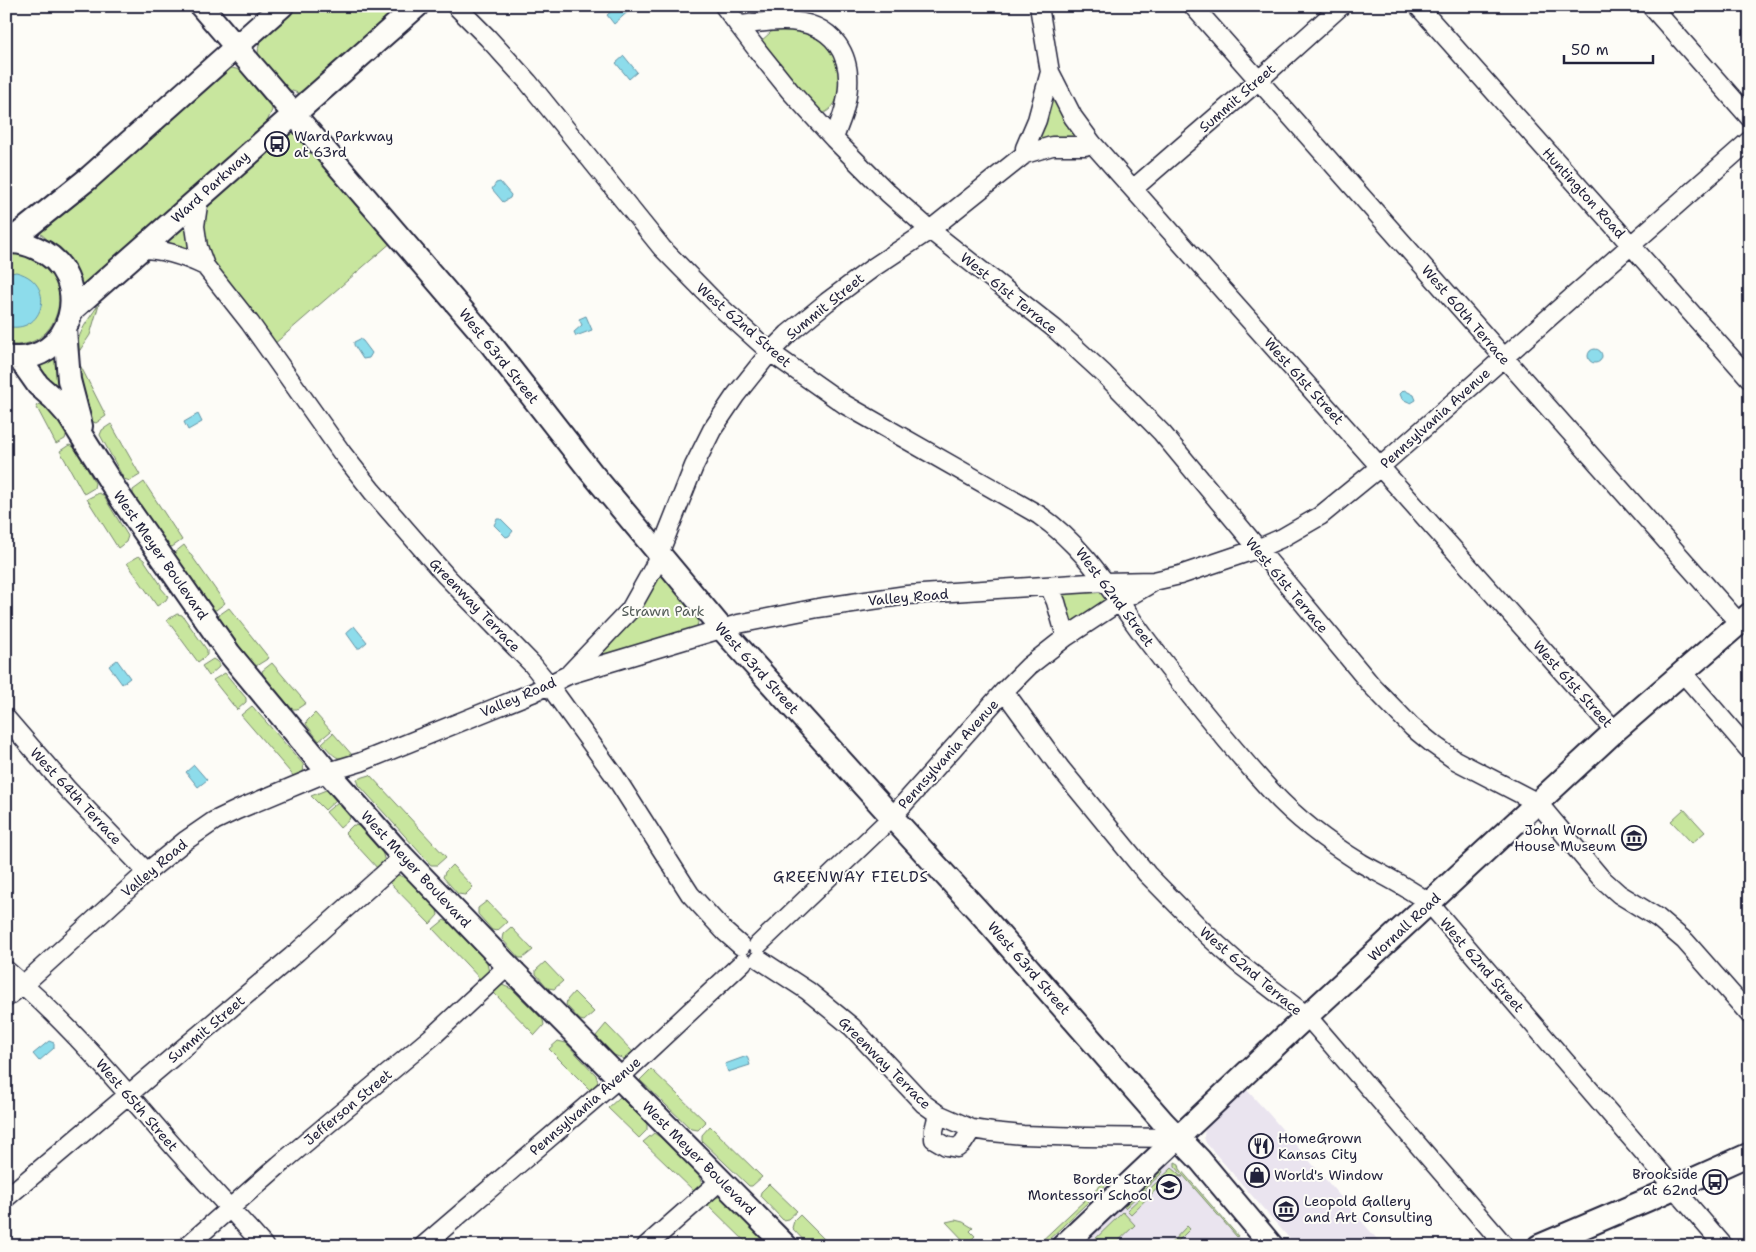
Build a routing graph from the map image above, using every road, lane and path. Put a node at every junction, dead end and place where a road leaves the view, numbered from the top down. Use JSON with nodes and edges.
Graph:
{"nodes":[{"id":1,"x":201,"y":6,"type":"edge"},
{"id":2,"x":282,"y":6,"type":"edge"},
{"id":3,"x":417,"y":6,"type":"edge"},
{"id":4,"x":456,"y":6,"type":"edge"},
{"id":5,"x":724,"y":6,"type":"edge"},
{"id":6,"x":1039,"y":6,"type":"edge"},
{"id":7,"x":1193,"y":6,"type":"edge"},
{"id":8,"x":1341,"y":6,"type":"edge"},
{"id":9,"x":1418,"y":6,"type":"edge"},
{"id":10,"x":1651,"y":6,"type":"edge"},
{"id":11,"x":738,"y":25,"type":"junction"},
{"id":12,"x":236,"y":47,"type":"junction"},
{"id":13,"x":1050,"y":72,"type":"junction"},
{"id":14,"x":1259,"y":80,"type":"junction"},
{"id":15,"x":294,"y":114,"type":"junction"},
{"id":16,"x":1750,"y":118,"type":"edge"},
{"id":17,"x":834,"y":139,"type":"junction"},
{"id":18,"x":1750,"y":140,"type":"edge"},
{"id":19,"x":1092,"y":144,"type":"junction"},
{"id":20,"x":1025,"y":154,"type":"junction"},
{"id":21,"x":1133,"y":189,"type":"junction"},
{"id":22,"x":199,"y":198,"type":"junction"},
{"id":23,"x":930,"y":230,"type":"junction"},
{"id":24,"x":7,"y":243,"type":"edge"},
{"id":25,"x":1631,"y":245,"type":"junction"},
{"id":26,"x":141,"y":249,"type":"junction"},
{"id":27,"x":204,"y":266,"type":"junction"},
{"id":28,"x":69,"y":319,"type":"junction"},
{"id":29,"x":770,"y":352,"type":"junction"},
{"id":30,"x":1504,"y":358,"type":"junction"},
{"id":31,"x":11,"y":359,"type":"edge"},
{"id":32,"x":1750,"y":380,"type":"edge"},
{"id":33,"x":93,"y":452,"type":"junction"},
{"id":34,"x":1380,"y":467,"type":"junction"},
{"id":35,"x":1257,"y":549,"type":"junction"},
{"id":36,"x":659,"y":554,"type":"junction"},
{"id":37,"x":1154,"y":581,"type":"junction"},
{"id":38,"x":1105,"y":582,"type":"junction"},
{"id":39,"x":1049,"y":586,"type":"junction"},
{"id":40,"x":1119,"y":602,"type":"junction"},
{"id":41,"x":1744,"y":619,"type":"edge"},
{"id":42,"x":722,"y":629,"type":"junction"},
{"id":43,"x":1066,"y":637,"type":"junction"},
{"id":44,"x":1682,"y":672,"type":"junction"},
{"id":45,"x":568,"y":675,"type":"junction"},
{"id":46,"x":549,"y":685,"type":"junction"},
{"id":47,"x":1004,"y":691,"type":"junction"},
{"id":48,"x":6,"y":718,"type":"edge"},
{"id":49,"x":1615,"y":731,"type":"junction"},
{"id":50,"x":1750,"y":751,"type":"edge"},
{"id":51,"x":328,"y":772,"type":"junction"},
{"id":52,"x":1538,"y":803,"type":"junction"},
{"id":53,"x":892,"y":818,"type":"junction"},
{"id":54,"x":404,"y":856,"type":"junction"},
{"id":55,"x":147,"y":872,"type":"junction"},
{"id":56,"x":1429,"y":903,"type":"junction"},
{"id":57,"x":750,"y":953,"type":"junction"},
{"id":58,"x":508,"y":966,"type":"junction"},
{"id":59,"x":6,"y":970,"type":"edge"},
{"id":60,"x":24,"y":984,"type":"junction"},
{"id":61,"x":6,"y":998,"type":"edge"},
{"id":62,"x":1750,"y":1015,"type":"edge"},
{"id":63,"x":1307,"y":1016,"type":"junction"},
{"id":64,"x":619,"y":1078,"type":"junction"},
{"id":65,"x":129,"y":1095,"type":"junction"},
{"id":66,"x":938,"y":1114,"type":"junction"},
{"id":67,"x":972,"y":1129,"type":"junction"},
{"id":68,"x":1179,"y":1138,"type":"junction"},
{"id":69,"x":1750,"y":1154,"type":"edge"},
{"id":70,"x":721,"y":1180,"type":"junction"},
{"id":71,"x":1674,"y":1188,"type":"junction"},
{"id":72,"x":6,"y":1198,"type":"edge"},
{"id":73,"x":231,"y":1208,"type":"junction"},
{"id":74,"x":187,"y":1246,"type":"edge"},
{"id":75,"x":264,"y":1246,"type":"edge"},
{"id":76,"x":423,"y":1246,"type":"edge"},
{"id":77,"x":646,"y":1246,"type":"edge"},
{"id":78,"x":786,"y":1246,"type":"edge"},
{"id":79,"x":1063,"y":1246,"type":"edge"},
{"id":80,"x":1272,"y":1246,"type":"edge"},
{"id":81,"x":1505,"y":1246,"type":"edge"},
{"id":82,"x":1539,"y":1246,"type":"edge"},
{"id":83,"x":1724,"y":1246,"type":"edge"}],
"edges":[{"from":1,"to":12,"type":"main road","name":"West 63rd Street"},
{"from":2,"to":12,"type":"main road"},
{"from":3,"to":15,"type":"main road","name":"Ward Parkway"},
{"from":4,"to":29,"type":"street","name":"West 62nd Street"},
{"from":5,"to":11,"type":"street","name":"West 61st Terrace"},
{"from":6,"to":13,"type":"street","name":"West 61st Street"},
{"from":7,"to":14,"type":"street","name":"West 60th Terrace"},
{"from":8,"to":14,"type":"street","name":"Summit Street"},
{"from":9,"to":25,"type":"street","name":"Huntington Road"},
{"from":10,"to":16,"type":"street"},
{"from":11,"to":17,"type":"street","name":"West 61st Terrace"},
{"from":11,"to":17,"type":"street"},
{"from":12,"to":15,"type":"main road","name":"West 63rd Street"},
{"from":12,"to":24,"type":"main road"},
{"from":13,"to":19,"type":"street","name":"West 61st Street"},
{"from":13,"to":20,"type":"street"},
{"from":14,"to":21,"type":"street","name":"Summit Street"},
{"from":14,"to":30,"type":"street","name":"West 60th Terrace"},
{"from":15,"to":22,"type":"main road","name":"Ward Parkway"},
{"from":15,"to":36,"type":"main road","name":"West 63rd Street"},
{"from":17,"to":23,"type":"street","name":"West 61st Terrace"},
{"from":18,"to":25,"type":"street","name":"Pennsylvania Avenue"},
{"from":19,"to":20,"type":"street"},
{"from":19,"to":21,"type":"street","name":"West 61st Street"},
{"from":20,"to":23,"type":"street","name":"Summit Street"},
{"from":21,"to":34,"type":"street","name":"West 61st Street"},
{"from":22,"to":26,"type":"main road","name":"Ward Parkway"},
{"from":22,"to":27,"type":"street","name":"Greenway Terrace"},
{"from":23,"to":29,"type":"street","name":"Summit Street"},
{"from":23,"to":35,"type":"street","name":"West 61st Terrace"},
{"from":24,"to":28,"type":"main road"},
{"from":25,"to":30,"type":"street","name":"Pennsylvania Avenue"},
{"from":25,"to":32,"type":"street","name":"Huntington Road"},
{"from":26,"to":27,"type":"street","name":"Greenway Terrace"},
{"from":26,"to":28,"type":"main road","name":"Ward Parkway"},
{"from":27,"to":46,"type":"street","name":"Greenway Terrace"},
{"from":28,"to":31,"type":"main road","name":"Ward Parkway"},
{"from":28,"to":33,"type":"main road"},
{"from":29,"to":36,"type":"street","name":"Summit Street"},
{"from":29,"to":38,"type":"street","name":"West 62nd Street"},
{"from":30,"to":34,"type":"street","name":"Pennsylvania Avenue"},
{"from":30,"to":41,"type":"street","name":"West 60th Terrace"},
{"from":31,"to":33,"type":"main road"},
{"from":33,"to":51,"type":"main road","name":"West Meyer Boulevard"},
{"from":34,"to":35,"type":"street","name":"Pennsylvania Avenue"},
{"from":34,"to":49,"type":"street","name":"West 61st Street"},
{"from":35,"to":37,"type":"street","name":"Pennsylvania Avenue"},
{"from":35,"to":52,"type":"street","name":"West 61st Terrace"},
{"from":36,"to":42,"type":"main road","name":"West 63rd Street"},
{"from":36,"to":45,"type":"street","name":"Summit Street"},
{"from":37,"to":38,"type":"street","name":"Pennsylvania Avenue"},
{"from":37,"to":40,"type":"street","name":"Pennsylvania Avenue"},
{"from":38,"to":39,"type":"street","name":"Valley Road"},
{"from":38,"to":40,"type":"street","name":"West 62nd Street"},
{"from":39,"to":42,"type":"street","name":"Valley Road"},
{"from":39,"to":43,"type":"street"},
{"from":40,"to":43,"type":"street","name":"Pennsylvania Avenue"},
{"from":40,"to":56,"type":"street","name":"West 62nd Street"},
{"from":41,"to":44,"type":"main road","name":"Wornall Road"},
{"from":42,"to":45,"type":"street","name":"Valley Road"},
{"from":42,"to":53,"type":"main road","name":"West 63rd Street"},
{"from":43,"to":47,"type":"street","name":"Pennsylvania Avenue"},
{"from":44,"to":49,"type":"main road","name":"Wornall Road"},
{"from":44,"to":50,"type":"street"},
{"from":45,"to":46,"type":"street","name":"Valley Road"},
{"from":46,"to":51,"type":"street","name":"Valley Road"},
{"from":46,"to":57,"type":"street","name":"Greenway Terrace"},
{"from":47,"to":53,"type":"street","name":"Pennsylvania Avenue"},
{"from":47,"to":63,"type":"street","name":"West 62nd Terrace"},
{"from":48,"to":55,"type":"street","name":"West 64th Terrace"},
{"from":49,"to":52,"type":"main road","name":"Wornall Road"},
{"from":51,"to":54,"type":"main road","name":"West Meyer Boulevard"},
{"from":51,"to":55,"type":"street","name":"Valley Road"},
{"from":52,"to":56,"type":"main road","name":"Wornall Road"},
{"from":52,"to":62,"type":"street","name":"West 61st Terrace"},
{"from":53,"to":57,"type":"street","name":"Pennsylvania Avenue"},
{"from":53,"to":68,"type":"main road","name":"West 63rd Street"},
{"from":54,"to":58,"type":"main road","name":"West Meyer Boulevard"},
{"from":54,"to":65,"type":"street","name":"Summit Street"},
{"from":55,"to":60,"type":"street","name":"Valley Road"},
{"from":56,"to":63,"type":"main road","name":"Wornall Road"},
{"from":56,"to":71,"type":"street","name":"West 62nd Street"},
{"from":57,"to":64,"type":"street","name":"Pennsylvania Avenue"},
{"from":57,"to":66,"type":"street","name":"Greenway Terrace"},
{"from":58,"to":64,"type":"main road","name":"West Meyer Boulevard"},
{"from":58,"to":73,"type":"street","name":"Jefferson Street"},
{"from":59,"to":60,"type":"street","name":"West 65th Street"},
{"from":60,"to":61,"type":"street","name":"Valley Road"},
{"from":60,"to":65,"type":"street","name":"West 65th Street"},
{"from":63,"to":68,"type":"main road","name":"Wornall Road"},
{"from":63,"to":81,"type":"street","name":"West 62nd Terrace"},
{"from":64,"to":70,"type":"main road","name":"West Meyer Boulevard"},
{"from":64,"to":76,"type":"street","name":"Pennsylvania Avenue"},
{"from":65,"to":72,"type":"street","name":"Summit Street"},
{"from":65,"to":73,"type":"street","name":"West 65th Street"},
{"from":66,"to":67,"type":"street","name":"Greenway Terrace"},
{"from":66,"to":67,"type":"street","name":"Greenway Terrace"},
{"from":67,"to":68,"type":"street","name":"Greenway Terrace"},
{"from":68,"to":79,"type":"main road","name":"Wornall Road"},
{"from":68,"to":80,"type":"main road","name":"West 63rd Street"},
{"from":69,"to":71,"type":"main road"},
{"from":70,"to":77,"type":"street"},
{"from":70,"to":78,"type":"main road","name":"West Meyer Boulevard"},
{"from":71,"to":82,"type":"main road"},
{"from":71,"to":83,"type":"street","name":"West 62nd Street"},
{"from":73,"to":74,"type":"street","name":"Jefferson Street"},
{"from":73,"to":75,"type":"street","name":"West 65th Street"}]}
